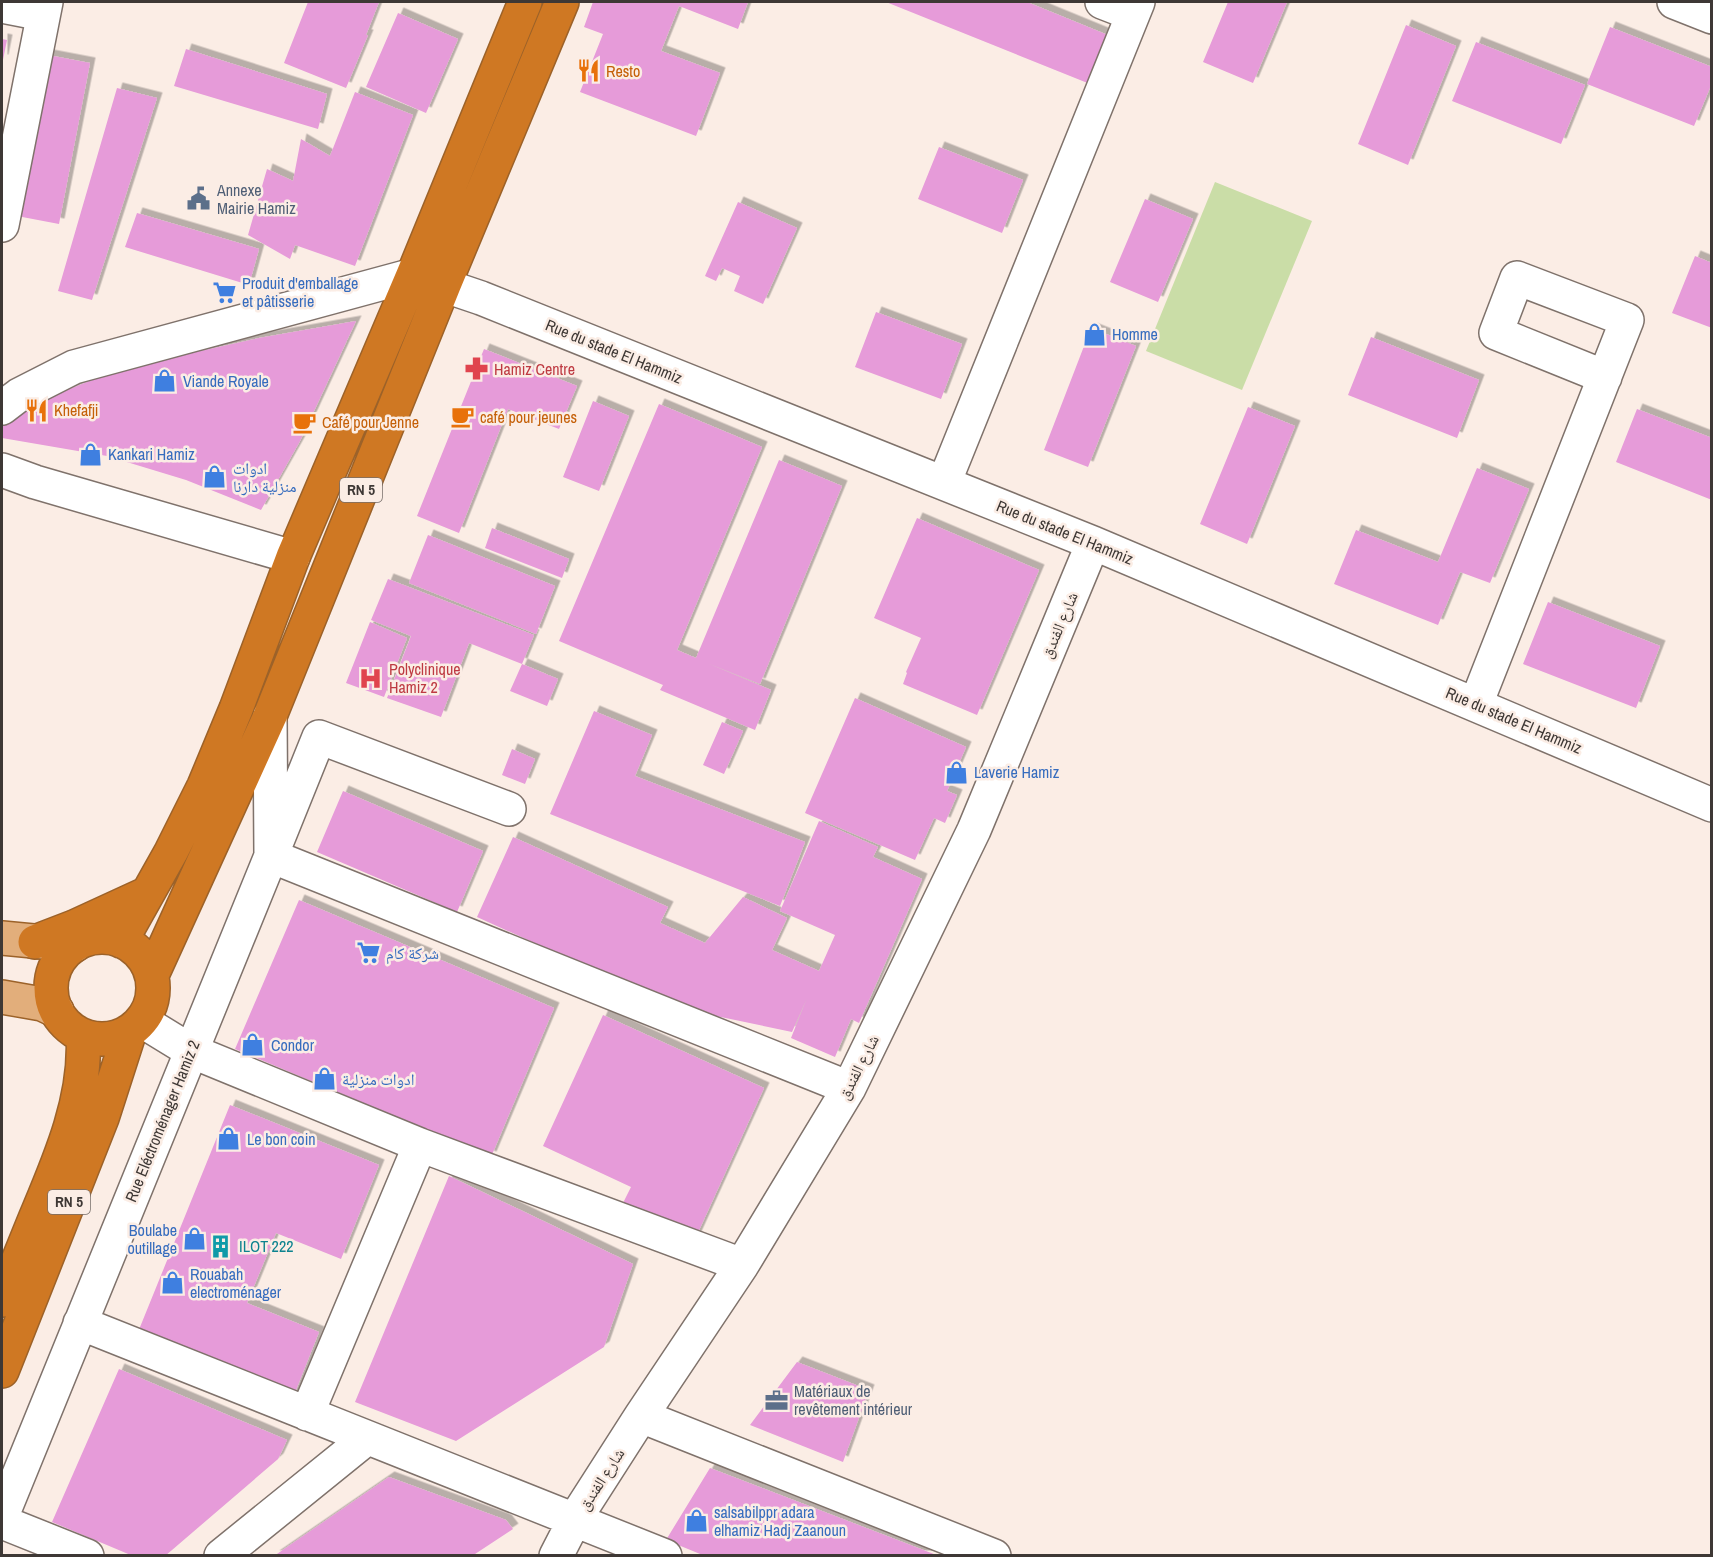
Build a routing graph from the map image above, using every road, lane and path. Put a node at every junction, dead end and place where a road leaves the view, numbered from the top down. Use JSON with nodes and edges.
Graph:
{"nodes":[{"id":1,"x":525,"y":2,"type":"edge"},
{"id":2,"x":562,"y":2,"type":"edge"},
{"id":3,"x":1102,"y":2,"type":"edge"},
{"id":4,"x":2,"y":6,"type":"edge"},
{"id":5,"x":45,"y":8,"type":"edge"},
{"id":6,"x":1135,"y":8,"type":"edge"},
{"id":7,"x":2,"y":220,"type":"edge"},
{"id":8,"x":413,"y":274,"type":"junction"},
{"id":9,"x":444,"y":285,"type":"junction"},
{"id":10,"x":1605,"y":377,"type":"dead end"},
{"id":11,"x":2,"y":408,"type":"edge"},
{"id":12,"x":2,"y":470,"type":"edge"},
{"id":13,"x":944,"y":483,"type":"junction"},
{"id":14,"x":1093,"y":543,"type":"junction"},
{"id":15,"x":293,"y":557,"type":"junction"},
{"id":16,"x":1476,"y":704,"type":"junction"},
{"id":17,"x":270,"y":716,"type":"junction"},
{"id":18,"x":1712,"y":805,"type":"edge"},
{"id":19,"x":509,"y":809,"type":"dead end"},
{"id":20,"x":271,"y":856,"type":"junction"},
{"id":21,"x":148,"y":893,"type":"junction"},
{"id":22,"x":2,"y":938,"type":"edge"},
{"id":23,"x":121,"y":940,"type":"junction"},
{"id":24,"x":35,"y":942,"type":"junction"},
{"id":25,"x":75,"y":945,"type":"junction"},
{"id":26,"x":152,"y":975,"type":"junction"},
{"id":27,"x":2,"y":997,"type":"edge"},
{"id":28,"x":50,"y":1007,"type":"junction"},
{"id":29,"x":136,"y":1026,"type":"junction"},
{"id":30,"x":83,"y":1036,"type":"junction"},
{"id":31,"x":191,"y":1051,"type":"junction"},
{"id":32,"x":849,"y":1088,"type":"junction"},
{"id":33,"x":75,"y":1109,"type":"junction"},
{"id":34,"x":420,"y":1145,"type":"junction"},
{"id":35,"x":742,"y":1265,"type":"junction"},
{"id":36,"x":2,"y":1300,"type":"edge"},
{"id":37,"x":80,"y":1323,"type":"junction"},
{"id":38,"x":2,"y":1371,"type":"edge"},
{"id":39,"x":307,"y":1414,"type":"junction"},
{"id":40,"x":641,"y":1416,"type":"junction"},
{"id":41,"x":367,"y":1438,"type":"junction"},
{"id":42,"x":2,"y":1516,"type":"edge"},
{"id":43,"x":575,"y":1519,"type":"junction"},
{"id":44,"x":2,"y":1522,"type":"edge"},
{"id":45,"x":87,"y":1556,"type":"edge"},
{"id":46,"x":221,"y":1556,"type":"edge"},
{"id":47,"x":556,"y":1556,"type":"edge"},
{"id":48,"x":665,"y":1556,"type":"edge"},
{"id":49,"x":994,"y":1556,"type":"edge"}],
"edges":[{"from":1,"to":8,"type":"highway","number":"RN 5"},
{"from":2,"to":9,"type":"highway","number":"RN 5"},
{"from":3,"to":6,"type":"street"},
{"from":4,"to":5,"type":"street"},
{"from":5,"to":7,"type":"street"},
{"from":6,"to":13,"type":"street"},
{"from":8,"to":9,"type":"street","name":"Rue du stade El Hammiz"},
{"from":8,"to":11,"type":"street"},
{"from":8,"to":15,"type":"highway","number":"RN 5"},
{"from":9,"to":13,"type":"street","name":"Rue du stade El Hammiz"},
{"from":9,"to":17,"type":"highway","number":"RN 5"},
{"from":10,"to":16,"type":"street"},
{"from":12,"to":15,"type":"street"},
{"from":13,"to":14,"type":"street","name":"Rue du stade El Hammiz"},
{"from":14,"to":16,"type":"street","name":"Rue du stade El Hammiz"},
{"from":14,"to":32,"type":"street","name":"شارع الفندق"},
{"from":15,"to":21,"type":"highway","number":"RN 5"},
{"from":16,"to":18,"type":"street","name":"Rue du stade El Hammiz"},
{"from":17,"to":20,"type":"street","name":"Rue Eléctroménager Hamiz 2"},
{"from":17,"to":26,"type":"highway","number":"RN 5"},
{"from":19,"to":20,"type":"street"},
{"from":20,"to":31,"type":"street","name":"Rue Eléctroménager Hamiz 2"},
{"from":20,"to":32,"type":"street"},
{"from":21,"to":23,"type":"highway","number":"RN 5"},
{"from":21,"to":24,"type":"highway"},
{"from":22,"to":24,"type":"main road"},
{"from":23,"to":25,"type":"highway"},
{"from":23,"to":26,"type":"highway"},
{"from":24,"to":25,"type":"main road"},
{"from":25,"to":28,"type":"highway"},
{"from":26,"to":29,"type":"highway","number":"RN 5"},
{"from":27,"to":28,"type":"main road"},
{"from":28,"to":30,"type":"highway"},
{"from":28,"to":33,"type":"highway"},
{"from":29,"to":30,"type":"highway"},
{"from":29,"to":31,"type":"street"},
{"from":29,"to":38,"type":"highway","number":"RN 5"},
{"from":30,"to":33,"type":"highway","number":"RN 5"},
{"from":31,"to":34,"type":"street"},
{"from":31,"to":37,"type":"street","name":"Rue Eléctroménager Hamiz 2"},
{"from":32,"to":35,"type":"street","name":"شارع الفندق"},
{"from":33,"to":36,"type":"highway","number":"RN 5"},
{"from":34,"to":35,"type":"street"},
{"from":34,"to":39,"type":"street"},
{"from":35,"to":40,"type":"street","name":"شارع الفندق"},
{"from":37,"to":39,"type":"street"},
{"from":37,"to":42,"type":"street","name":"Rue Eléctroménager Hamiz 2"},
{"from":39,"to":41,"type":"street"},
{"from":40,"to":43,"type":"street","name":"شارع الفندق"},
{"from":40,"to":49,"type":"street"},
{"from":41,"to":43,"type":"street"},
{"from":41,"to":46,"type":"street"},
{"from":43,"to":47,"type":"street","name":"شارع الفندق"},
{"from":43,"to":48,"type":"street"},
{"from":44,"to":45,"type":"street"}]}
